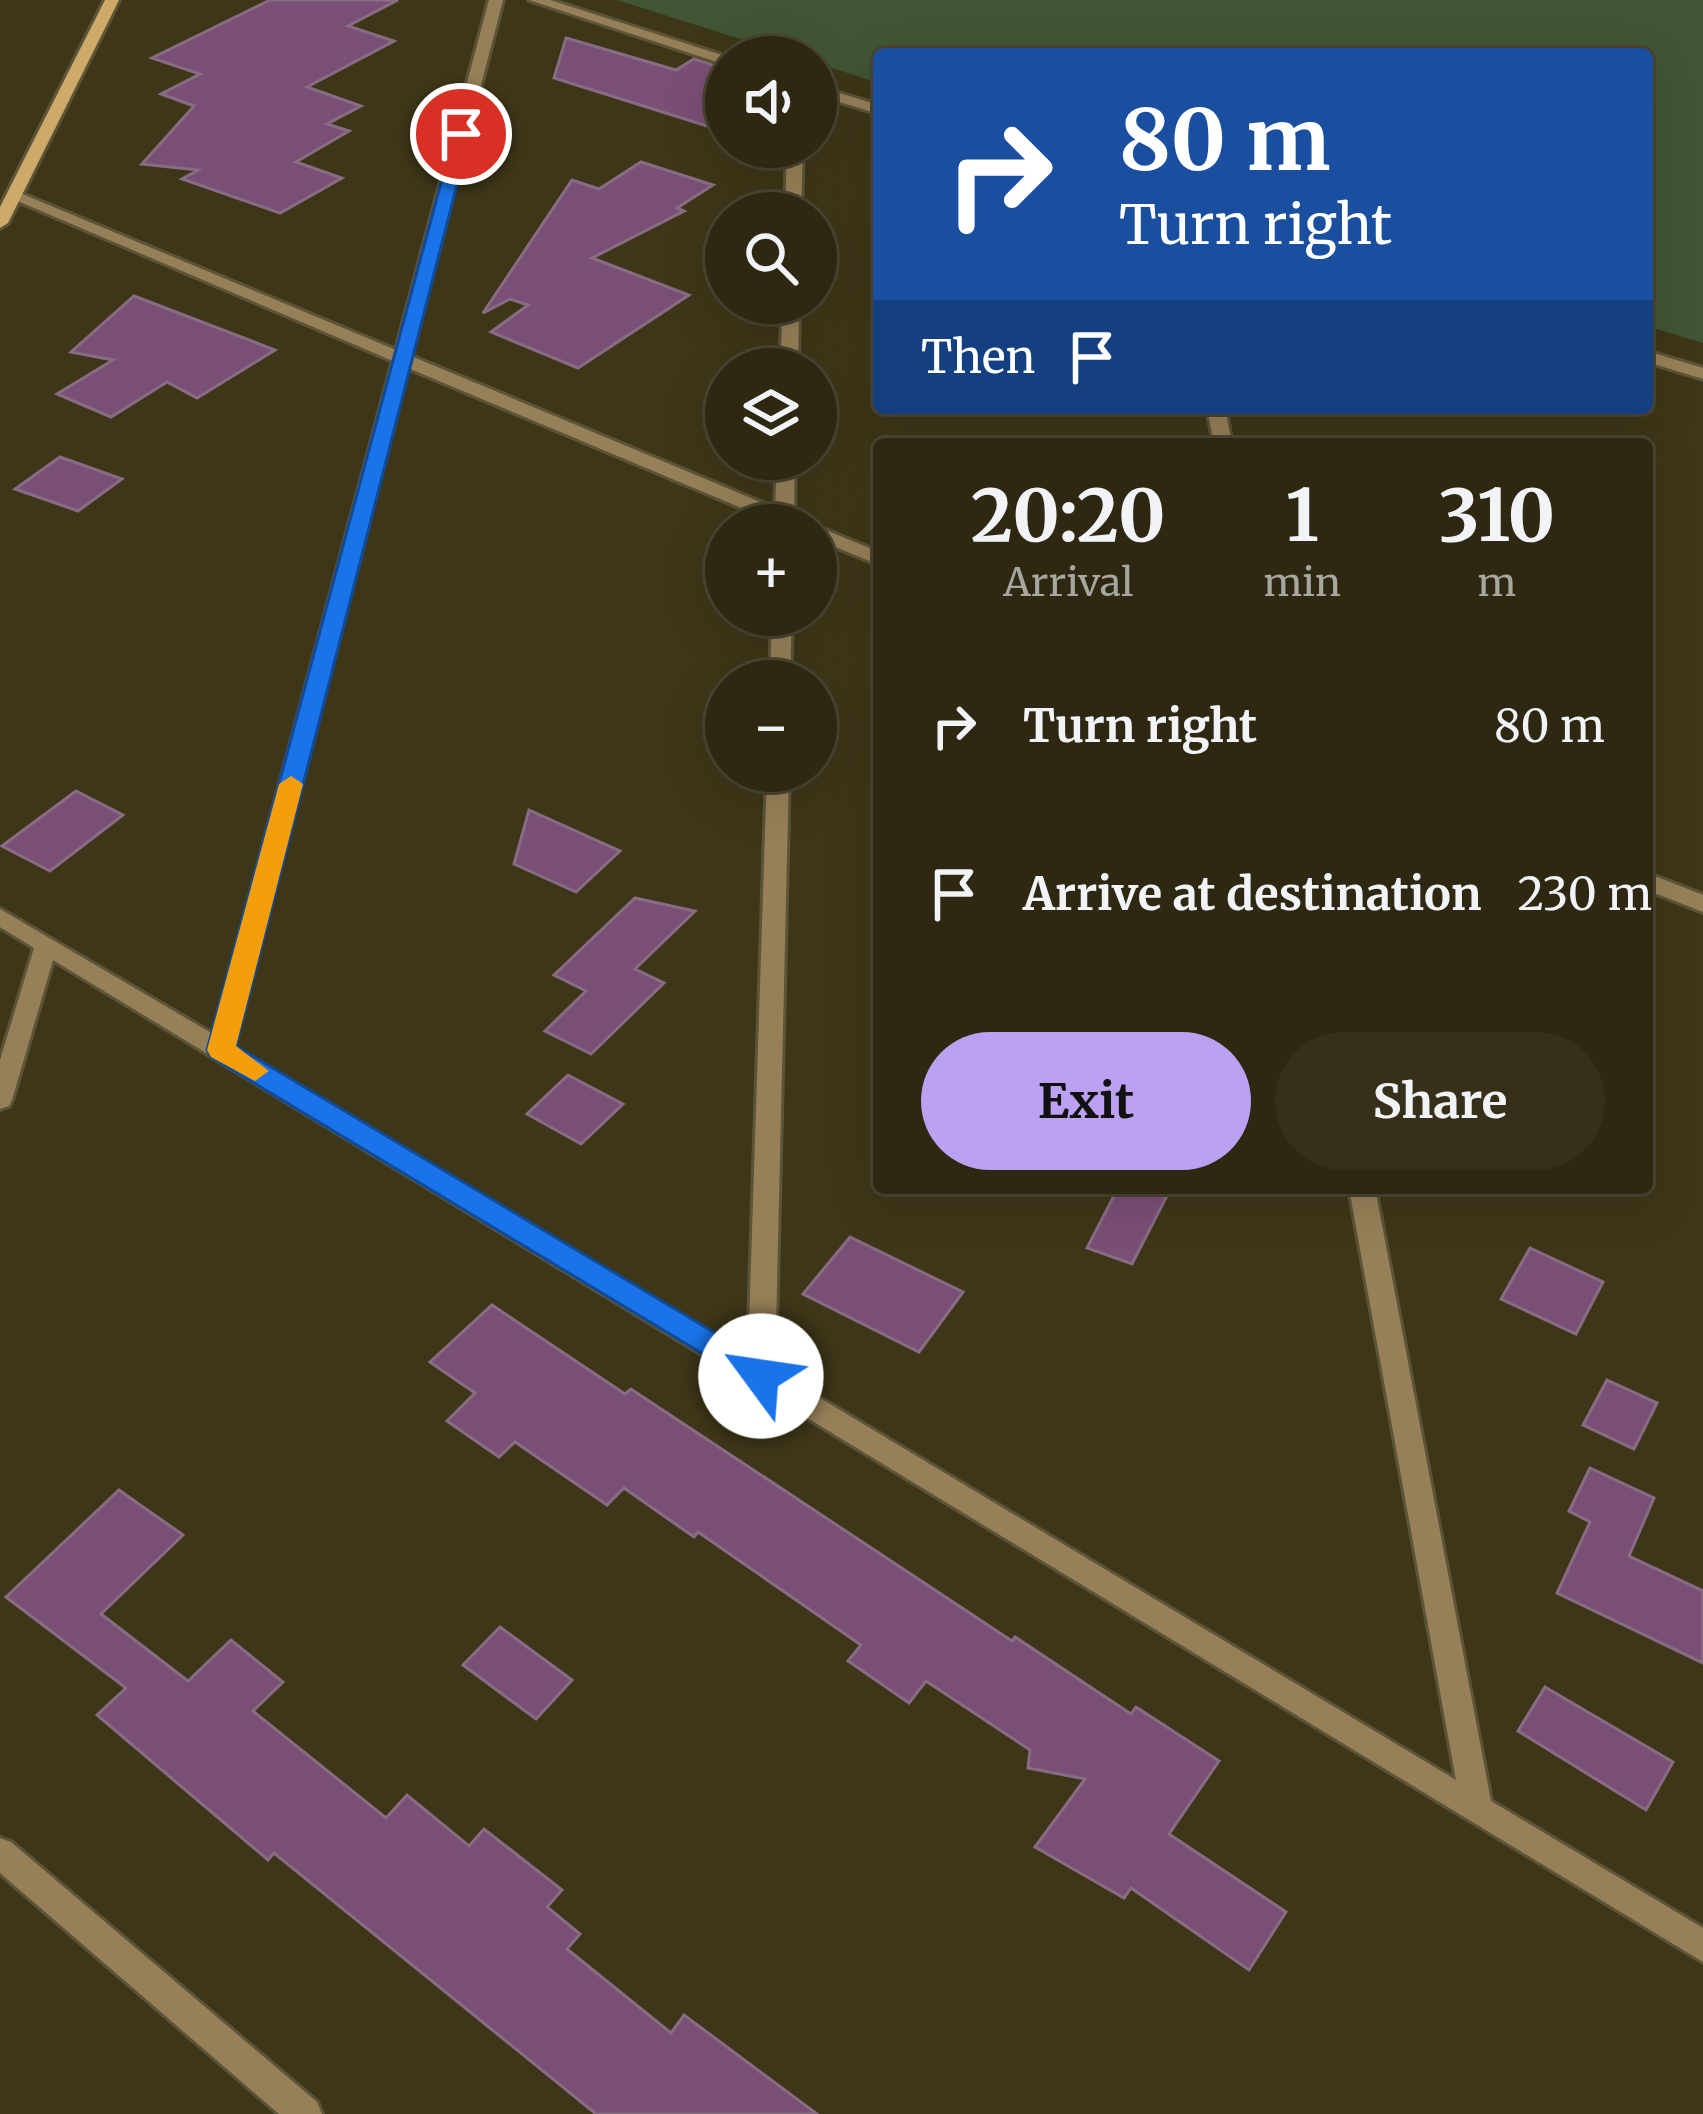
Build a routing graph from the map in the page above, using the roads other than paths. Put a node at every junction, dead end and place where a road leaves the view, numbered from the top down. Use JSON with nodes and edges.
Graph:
{"nodes":[{"id":1,"x":112,"y":0,"type":"edge"},
{"id":2,"x":496,"y":0,"type":"edge"},
{"id":3,"x":536,"y":0,"type":"edge"},
{"id":4,"x":705,"y":54,"type":"edge"},
{"id":5,"x":837,"y":97,"type":"edge"},
{"id":6,"x":873,"y":108,"type":"edge"},
{"id":7,"x":14,"y":196,"type":"junction"},
{"id":8,"x":0,"y":223,"type":"edge"},
{"id":9,"x":402,"y":358,"type":"junction"},
{"id":10,"x":1653,"y":358,"type":"edge"},
{"id":11,"x":1703,"y":374,"type":"edge"},
{"id":12,"x":744,"y":504,"type":"edge"},
{"id":13,"x":837,"y":541,"type":"edge"},
{"id":14,"x":873,"y":556,"type":"edge"},
{"id":15,"x":777,"y":792,"type":"edge"},
{"id":16,"x":1653,"y":883,"type":"edge"},
{"id":17,"x":1703,"y":904,"type":"edge"},
{"id":18,"x":0,"y":917,"type":"edge"},
{"id":19,"x":46,"y":945,"type":"junction"},
{"id":20,"x":221,"y":1050,"type":"junction"},
{"id":21,"x":0,"y":1100,"type":"edge"},
{"id":22,"x":1363,"y":1194,"type":"edge"},
{"id":23,"x":761,"y":1376,"type":"junction"},
{"id":24,"x":1478,"y":1809,"type":"junction"},
{"id":25,"x":2,"y":1858,"type":"edge"},
{"id":26,"x":1703,"y":1946,"type":"edge"},
{"id":27,"x":304,"y":2114,"type":"edge"}],
"edges":[{"from":1,"to":7,"type":"street"},
{"from":2,"to":9,"type":"street"},
{"from":3,"to":4,"type":"street"},
{"from":5,"to":6,"type":"street"},
{"from":7,"to":8,"type":"street"},
{"from":7,"to":9,"type":"street"},
{"from":9,"to":12,"type":"street"},
{"from":9,"to":20,"type":"street"},
{"from":10,"to":11,"type":"street"},
{"from":13,"to":14,"type":"street"},
{"from":15,"to":23,"type":"street"},
{"from":16,"to":17,"type":"street"},
{"from":18,"to":19,"type":"street"},
{"from":19,"to":20,"type":"street"},
{"from":19,"to":21,"type":"street"},
{"from":20,"to":23,"type":"street"},
{"from":22,"to":24,"type":"street"},
{"from":23,"to":24,"type":"street"},
{"from":24,"to":26,"type":"street"},
{"from":25,"to":27,"type":"street"}]}
